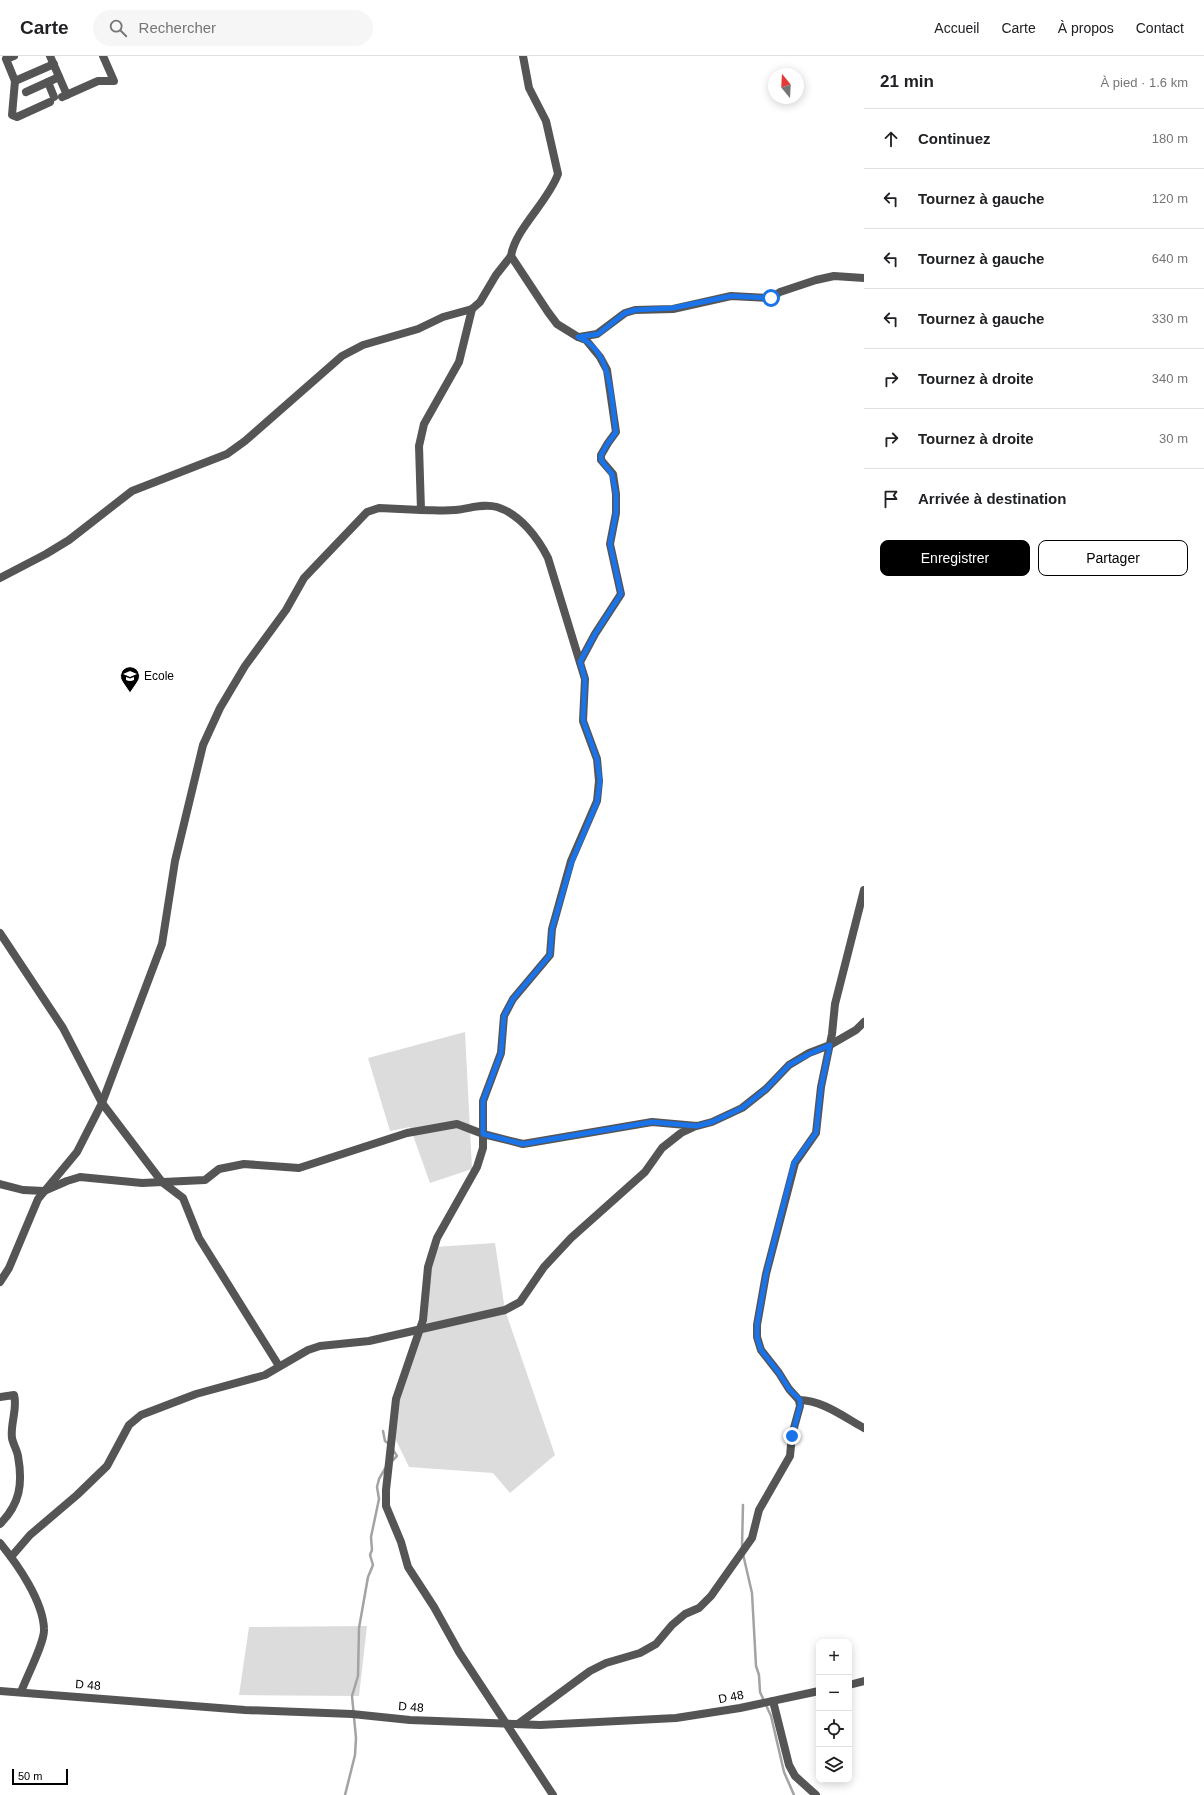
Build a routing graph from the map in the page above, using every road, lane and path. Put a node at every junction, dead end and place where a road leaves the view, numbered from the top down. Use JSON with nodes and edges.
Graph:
{"nodes":[{"id":1,"x":14,"y":56,"type":"edge"},
{"id":2,"x":102,"y":56,"type":"edge"},
{"id":3,"x":522,"y":56,"type":"edge"},
{"id":4,"x":52,"y":60,"type":"edge"},
{"id":5,"x":59,"y":77,"type":"junction"},
{"id":6,"x":15,"y":81,"type":"junction"},
{"id":7,"x":48,"y":82,"type":"junction"},
{"id":8,"x":26,"y":92,"type":"dead end"},
{"id":9,"x":58,"y":98,"type":"junction"},
{"id":10,"x":511,"y":256,"type":"junction"},
{"id":11,"x":864,"y":278,"type":"edge"},
{"id":12,"x":472,"y":309,"type":"junction"},
{"id":13,"x":578,"y":337,"type":"junction"},
{"id":14,"x":421,"y":510,"type":"junction"},
{"id":15,"x":0,"y":578,"type":"edge"},
{"id":16,"x":580,"y":662,"type":"junction"},
{"id":17,"x":864,"y":890,"type":"edge"},
{"id":18,"x":0,"y":933,"type":"edge"},
{"id":19,"x":864,"y":1022,"type":"edge"},
{"id":20,"x":830,"y":1045,"type":"junction"},
{"id":21,"x":102,"y":1103,"type":"junction"},
{"id":22,"x":697,"y":1126,"type":"junction"},
{"id":23,"x":483,"y":1134,"type":"junction"},
{"id":24,"x":162,"y":1182,"type":"junction"},
{"id":25,"x":0,"y":1184,"type":"edge"},
{"id":26,"x":44,"y":1191,"type":"junction"},
{"id":27,"x":0,"y":1282,"type":"edge"},
{"id":28,"x":420,"y":1328,"type":"junction"},
{"id":29,"x":279,"y":1366,"type":"junction"},
{"id":30,"x":0,"y":1397,"type":"edge"},
{"id":31,"x":800,"y":1400,"type":"junction"},
{"id":32,"x":864,"y":1428,"type":"edge"},
{"id":33,"x":0,"y":1524,"type":"edge"},
{"id":34,"x":0,"y":1543,"type":"edge"},
{"id":35,"x":11,"y":1557,"type":"junction"},
{"id":36,"x":864,"y":1681,"type":"edge"},
{"id":37,"x":852,"y":1683,"type":"edge"},
{"id":38,"x":0,"y":1691,"type":"edge"},
{"id":39,"x":21,"y":1692,"type":"junction"},
{"id":40,"x":816,"y":1692,"type":"edge"},
{"id":41,"x":773,"y":1701,"type":"junction"},
{"id":42,"x":507,"y":1724,"type":"junction"},
{"id":43,"x":518,"y":1724,"type":"junction"},
{"id":44,"x":552,"y":1795,"type":"edge"},
{"id":45,"x":816,"y":1795,"type":"edge"}],
"edges":[{"from":1,"to":6,"type":"street"},
{"from":2,"to":9,"type":"street"},
{"from":3,"to":10,"type":"street"},
{"from":4,"to":5,"type":"street"},
{"from":4,"to":6,"type":"street"},
{"from":5,"to":7,"type":"street"},
{"from":5,"to":9,"type":"street"},
{"from":6,"to":9,"type":"street"},
{"from":7,"to":8,"type":"street"},
{"from":7,"to":9,"type":"street"},
{"from":10,"to":12,"type":"street"},
{"from":10,"to":13,"type":"street"},
{"from":11,"to":13,"type":"street"},
{"from":12,"to":14,"type":"street"},
{"from":12,"to":15,"type":"street"},
{"from":13,"to":16,"type":"street"},
{"from":14,"to":16,"type":"street"},
{"from":14,"to":21,"type":"street"},
{"from":16,"to":23,"type":"street"},
{"from":17,"to":20,"type":"street"},
{"from":18,"to":21,"type":"street"},
{"from":19,"to":20,"type":"street"},
{"from":20,"to":22,"type":"street"},
{"from":20,"to":31,"type":"street"},
{"from":21,"to":24,"type":"street"},
{"from":21,"to":26,"type":"street"},
{"from":22,"to":23,"type":"street"},
{"from":22,"to":28,"type":"street"},
{"from":23,"to":24,"type":"street"},
{"from":23,"to":28,"type":"street"},
{"from":24,"to":26,"type":"street"},
{"from":24,"to":29,"type":"street"},
{"from":25,"to":26,"type":"street"},
{"from":26,"to":27,"type":"street"},
{"from":28,"to":29,"type":"street"},
{"from":28,"to":42,"type":"street"},
{"from":29,"to":35,"type":"street"},
{"from":30,"to":33,"type":"street"},
{"from":31,"to":32,"type":"street"},
{"from":31,"to":43,"type":"street"},
{"from":34,"to":35,"type":"street"},
{"from":35,"to":39,"type":"street"},
{"from":36,"to":37,"type":"street"},
{"from":38,"to":39,"type":"street","name":"D 48"},
{"from":39,"to":42,"type":"street","name":"D 48"},
{"from":40,"to":41,"type":"street","name":"D 48"},
{"from":41,"to":43,"type":"street","name":"D 48"},
{"from":41,"to":45,"type":"street"},
{"from":42,"to":43,"type":"street","name":"D 48"},
{"from":42,"to":44,"type":"street"}]}
